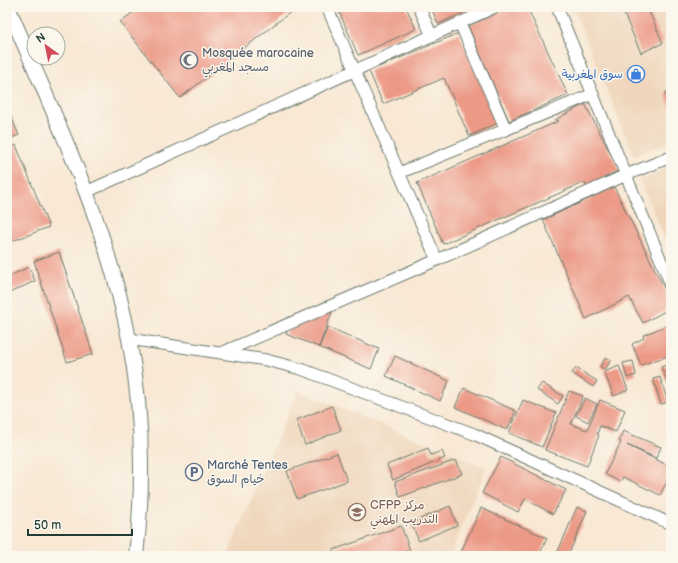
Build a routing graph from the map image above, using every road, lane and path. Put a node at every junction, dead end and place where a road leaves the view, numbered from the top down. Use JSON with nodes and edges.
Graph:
{"nodes":[{"id":1,"x":8,"y":7,"type":"edge"},
{"id":2,"x":327,"y":7,"type":"edge"},
{"id":3,"x":419,"y":7,"type":"edge"},
{"id":4,"x":495,"y":7,"type":"edge"},
{"id":5,"x":557,"y":7,"type":"edge"},
{"id":6,"x":460,"y":23,"type":"junction"},
{"id":7,"x":432,"y":36,"type":"junction"},
{"id":8,"x":355,"y":70,"type":"junction"},
{"id":9,"x":593,"y":94,"type":"junction"},
{"id":10,"x":506,"y":130,"type":"junction"},
{"id":11,"x":671,"y":157,"type":"edge"},
{"id":12,"x":399,"y":173,"type":"junction"},
{"id":13,"x":626,"y":175,"type":"junction"},
{"id":14,"x":86,"y":192,"type":"junction"},
{"id":15,"x":437,"y":260,"type":"junction"},
{"id":16,"x":671,"y":285,"type":"edge"},
{"id":17,"x":130,"y":339,"type":"junction"},
{"id":18,"x":221,"y":353,"type":"junction"},
{"id":19,"x":671,"y":524,"type":"edge"},
{"id":20,"x":136,"y":556,"type":"edge"}],
"edges":[{"from":1,"to":14,"type":"street"},
{"from":2,"to":8,"type":"street"},
{"from":3,"to":7,"type":"street"},
{"from":4,"to":6,"type":"street"},
{"from":5,"to":9,"type":"street"},
{"from":6,"to":7,"type":"street"},
{"from":6,"to":10,"type":"street"},
{"from":7,"to":8,"type":"street"},
{"from":8,"to":12,"type":"street"},
{"from":8,"to":14,"type":"street"},
{"from":9,"to":10,"type":"street"},
{"from":9,"to":13,"type":"street"},
{"from":10,"to":12,"type":"street"},
{"from":11,"to":13,"type":"street"},
{"from":12,"to":15,"type":"street"},
{"from":13,"to":15,"type":"street"},
{"from":13,"to":16,"type":"street"},
{"from":14,"to":17,"type":"street"},
{"from":15,"to":18,"type":"street"},
{"from":17,"to":18,"type":"street"},
{"from":17,"to":20,"type":"street"},
{"from":18,"to":19,"type":"street"}]}
